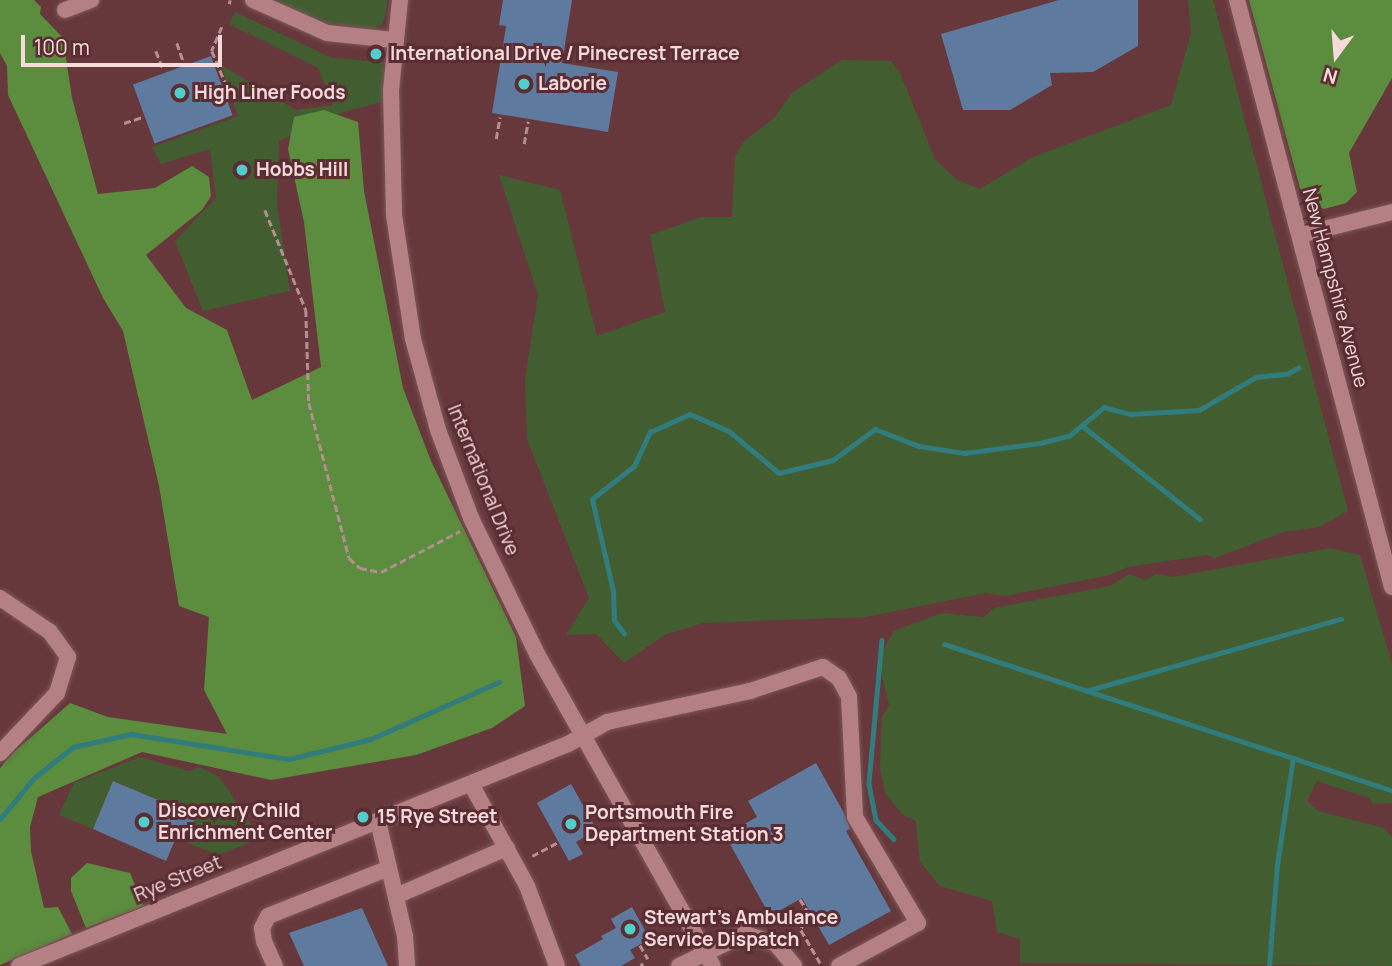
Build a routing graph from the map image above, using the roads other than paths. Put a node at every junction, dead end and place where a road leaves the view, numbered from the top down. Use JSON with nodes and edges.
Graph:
{"nodes":[{"id":1,"x":91,"y":0,"type":"edge"},
{"id":2,"x":253,"y":0,"type":"edge"},
{"id":3,"x":400,"y":0,"type":"edge"},
{"id":4,"x":1237,"y":0,"type":"edge"},
{"id":5,"x":65,"y":10,"type":"dead end"},
{"id":6,"x":394,"y":40,"type":"junction"},
{"id":7,"x":1392,"y":212,"type":"edge"},
{"id":8,"x":1300,"y":235,"type":"junction"},
{"id":9,"x":1392,"y":587,"type":"edge"},
{"id":10,"x":0,"y":598,"type":"edge"},
{"id":11,"x":584,"y":735,"type":"junction"},
{"id":12,"x":0,"y":752,"type":"edge"},
{"id":13,"x":471,"y":784,"type":"junction"},
{"id":14,"x":378,"y":821,"type":"junction"},
{"id":15,"x":507,"y":848,"type":"junction"},
{"id":16,"x":389,"y":868,"type":"junction"},
{"id":17,"x":396,"y":896,"type":"junction"},
{"id":18,"x":709,"y":959,"type":"edge"},
{"id":19,"x":19,"y":966,"type":"edge"},
{"id":20,"x":275,"y":966,"type":"edge"},
{"id":21,"x":407,"y":966,"type":"edge"},
{"id":22,"x":557,"y":966,"type":"edge"},
{"id":23,"x":679,"y":966,"type":"edge"},
{"id":24,"x":794,"y":966,"type":"edge"},
{"id":25,"x":839,"y":966,"type":"edge"}],
"edges":[{"from":1,"to":5,"type":"street"},
{"from":2,"to":6,"type":"street"},
{"from":3,"to":6,"type":"street","name":"International Drive"},
{"from":4,"to":8,"type":"street","name":"New Hampshire Avenue"},
{"from":6,"to":11,"type":"street","name":"International Drive"},
{"from":7,"to":8,"type":"street"},
{"from":8,"to":9,"type":"street","name":"New Hampshire Avenue"},
{"from":10,"to":12,"type":"street"},
{"from":11,"to":13,"type":"street","name":"Rye Street"},
{"from":11,"to":18,"type":"street","name":"International Drive"},
{"from":11,"to":25,"type":"street","name":"Rye Street"},
{"from":13,"to":14,"type":"street","name":"Rye Street"},
{"from":13,"to":15,"type":"street"},
{"from":14,"to":16,"type":"street"},
{"from":14,"to":19,"type":"street","name":"Rye Street"},
{"from":15,"to":17,"type":"street"},
{"from":15,"to":22,"type":"street"},
{"from":16,"to":17,"type":"street"},
{"from":16,"to":20,"type":"street"},
{"from":17,"to":21,"type":"street"},
{"from":18,"to":23,"type":"street"},
{"from":18,"to":24,"type":"street"}]}
